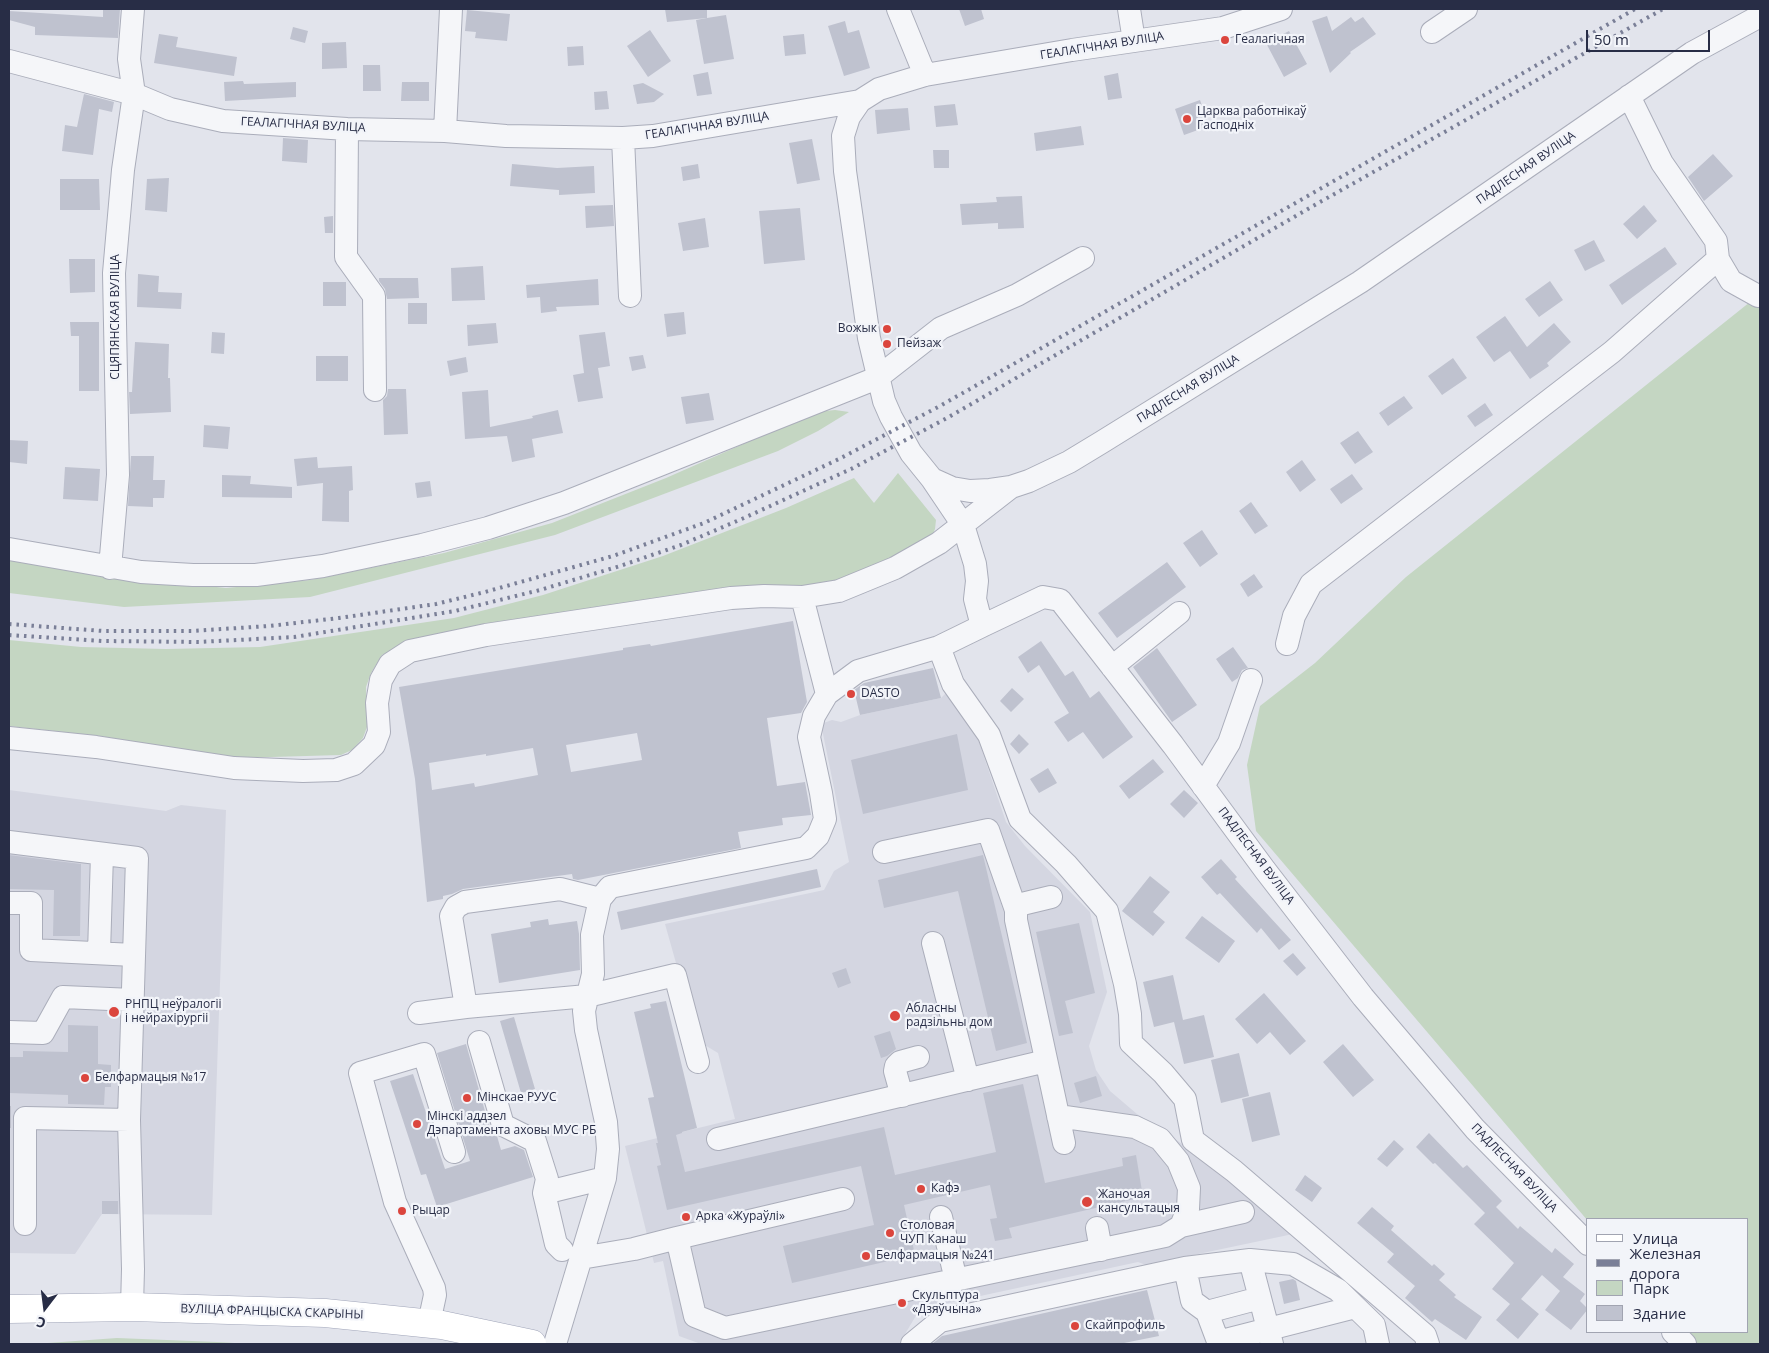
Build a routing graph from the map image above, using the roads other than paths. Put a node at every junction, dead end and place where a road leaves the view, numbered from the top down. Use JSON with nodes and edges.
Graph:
{"nodes":[{"id":1,"x":134,"y":9,"type":"edge"},
{"id":2,"x":451,"y":9,"type":"edge"},
{"id":3,"x":898,"y":9,"type":"edge"},
{"id":4,"x":1129,"y":9,"type":"edge"},
{"id":5,"x":1281,"y":9,"type":"edge"},
{"id":6,"x":1466,"y":9,"type":"edge"},
{"id":7,"x":1760,"y":16,"type":"edge"},
{"id":8,"x":1432,"y":32,"type":"dead end"},
{"id":9,"x":1134,"y":41,"type":"junction"},
{"id":10,"x":9,"y":61,"type":"edge"},
{"id":11,"x":925,"y":75,"type":"junction"},
{"id":12,"x":134,"y":94,"type":"junction"},
{"id":13,"x":1629,"y":96,"type":"junction"},
{"id":14,"x":860,"y":101,"type":"junction"},
{"id":15,"x":347,"y":129,"type":"junction"},
{"id":16,"x":445,"y":131,"type":"junction"},
{"id":17,"x":623,"y":138,"type":"junction"},
{"id":18,"x":1083,"y":258,"type":"dead end"},
{"id":19,"x":1718,"y":259,"type":"junction"},
{"id":20,"x":1760,"y":295,"type":"edge"},
{"id":21,"x":630,"y":296,"type":"dead end"},
{"id":22,"x":878,"y":378,"type":"junction"},
{"id":23,"x":375,"y":390,"type":"dead end"},
{"id":24,"x":932,"y":479,"type":"junction"},
{"id":25,"x":1011,"y":487,"type":"junction"},
{"id":26,"x":963,"y":525,"type":"junction"},
{"id":27,"x":9,"y":550,"type":"edge"},
{"id":28,"x":110,"y":568,"type":"junction"},
{"id":29,"x":802,"y":597,"type":"junction"},
{"id":30,"x":1179,"y":613,"type":"dead end"},
{"id":31,"x":982,"y":626,"type":"junction"},
{"id":32,"x":1287,"y":644,"type":"dead end"},
{"id":33,"x":939,"y":647,"type":"junction"},
{"id":34,"x":1112,"y":667,"type":"junction"},
{"id":35,"x":1250,"y":680,"type":"dead end"},
{"id":36,"x":827,"y":694,"type":"junction"},
{"id":37,"x":9,"y":738,"type":"edge"},
{"id":38,"x":1203,"y":786,"type":"junction"},
{"id":39,"x":9,"y":842,"type":"edge"},
{"id":40,"x":884,"y":852,"type":"dead end"},
{"id":41,"x":102,"y":854,"type":"junction"},
{"id":42,"x":1051,"y":897,"type":"dead end"},
{"id":43,"x":600,"y":899,"type":"junction"},
{"id":44,"x":9,"y":903,"type":"edge"},
{"id":45,"x":1016,"y":910,"type":"junction"},
{"id":46,"x":934,"y":943,"type":"dead end"},
{"id":47,"x":99,"y":953,"type":"junction"},
{"id":48,"x":134,"y":955,"type":"junction"},
{"id":49,"x":587,"y":996,"type":"junction"},
{"id":50,"x":133,"y":1000,"type":"junction"},
{"id":51,"x":466,"y":1007,"type":"junction"},
{"id":52,"x":419,"y":1013,"type":"dead end"},
{"id":53,"x":9,"y":1032,"type":"edge"},
{"id":54,"x":479,"y":1042,"type":"dead end"},
{"id":55,"x":918,"y":1057,"type":"dead end"},
{"id":56,"x":1046,"y":1061,"type":"junction"},
{"id":57,"x":698,"y":1062,"type":"dead end"},
{"id":58,"x":968,"y":1080,"type":"junction"},
{"id":59,"x":902,"y":1096,"type":"junction"},
{"id":60,"x":1058,"y":1116,"type":"junction"},
{"id":61,"x":129,"y":1120,"type":"junction"},
{"id":62,"x":718,"y":1139,"type":"dead end"},
{"id":63,"x":1064,"y":1143,"type":"dead end"},
{"id":64,"x":454,"y":1152,"type":"dead end"},
{"id":65,"x":605,"y":1178,"type":"junction"},
{"id":66,"x":544,"y":1193,"type":"junction"},
{"id":67,"x":843,"y":1199,"type":"dead end"},
{"id":68,"x":1243,"y":1212,"type":"dead end"},
{"id":69,"x":941,"y":1217,"type":"dead end"},
{"id":70,"x":25,"y":1224,"type":"dead end"},
{"id":71,"x":1181,"y":1226,"type":"junction"},
{"id":72,"x":1096,"y":1228,"type":"dead end"},
{"id":73,"x":677,"y":1238,"type":"junction"},
{"id":74,"x":1586,"y":1242,"type":"edge"},
{"id":75,"x":1101,"y":1250,"type":"junction"},
{"id":76,"x":571,"y":1254,"type":"junction"},
{"id":77,"x":1250,"y":1260,"type":"junction"},
{"id":78,"x":1185,"y":1268,"type":"junction"},
{"id":79,"x":956,"y":1280,"type":"junction"},
{"id":80,"x":1260,"y":1298,"type":"junction"},
{"id":81,"x":132,"y":1307,"type":"junction"},
{"id":82,"x":1355,"y":1307,"type":"junction"},
{"id":83,"x":9,"y":1309,"type":"edge"},
{"id":84,"x":1207,"y":1312,"type":"junction"},
{"id":85,"x":429,"y":1323,"type":"junction"},
{"id":86,"x":1674,"y":1333,"type":"edge"},
{"id":87,"x":1271,"y":1337,"type":"edge"},
{"id":88,"x":1218,"y":1343,"type":"edge"},
{"id":89,"x":532,"y":1344,"type":"edge"},
{"id":90,"x":554,"y":1344,"type":"edge"},
{"id":91,"x":912,"y":1344,"type":"edge"},
{"id":92,"x":1378,"y":1344,"type":"edge"},
{"id":93,"x":1428,"y":1344,"type":"edge"},
{"id":94,"x":1685,"y":1344,"type":"edge"}],
"edges":[{"from":1,"to":12,"type":"street","name":"СЦЯПЯНСКАЯ ВУЛІЦА"},
{"from":2,"to":16,"type":"street"},
{"from":3,"to":11,"type":"street"},
{"from":4,"to":9,"type":"street"},
{"from":5,"to":9,"type":"street","name":"ГЕАЛАГІЧНАЯ ВУЛІЦА"},
{"from":6,"to":8,"type":"street"},
{"from":7,"to":13,"type":"street","name":"ПАДЛЕСНАЯ ВУЛІЦА"},
{"from":9,"to":11,"type":"street","name":"ГЕАЛАГІЧНАЯ ВУЛІЦА"},
{"from":10,"to":12,"type":"street","name":"ГЕАЛАГІЧНАЯ ВУЛІЦА"},
{"from":11,"to":14,"type":"street","name":"ГЕАЛАГІЧНАЯ ВУЛІЦА"},
{"from":12,"to":15,"type":"street","name":"ГЕАЛАГІЧНАЯ ВУЛІЦА"},
{"from":12,"to":28,"type":"street","name":"СЦЯПЯНСКАЯ ВУЛІЦА"},
{"from":13,"to":19,"type":"street"},
{"from":13,"to":25,"type":"street","name":"ПАДЛЕСНАЯ ВУЛІЦА"},
{"from":14,"to":17,"type":"street","name":"ГЕАЛАГІЧНАЯ ВУЛІЦА"},
{"from":14,"to":22,"type":"street"},
{"from":15,"to":16,"type":"street","name":"ГЕАЛАГІЧНАЯ ВУЛІЦА"},
{"from":15,"to":23,"type":"street"},
{"from":16,"to":17,"type":"street","name":"ГЕАЛАГІЧНАЯ ВУЛІЦА"},
{"from":17,"to":21,"type":"street"},
{"from":18,"to":22,"type":"street"},
{"from":19,"to":20,"type":"street"},
{"from":19,"to":32,"type":"street"},
{"from":22,"to":24,"type":"street"},
{"from":22,"to":28,"type":"street"},
{"from":24,"to":25,"type":"street","name":"ПАДЛЕСНАЯ ВУЛІЦА"},
{"from":24,"to":26,"type":"street"},
{"from":25,"to":26,"type":"street"},
{"from":26,"to":29,"type":"street"},
{"from":26,"to":31,"type":"street"},
{"from":27,"to":28,"type":"street"},
{"from":29,"to":36,"type":"street"},
{"from":29,"to":37,"type":"street"},
{"from":30,"to":34,"type":"street"},
{"from":31,"to":33,"type":"street","name":"ПАДЛЕСНАЯ ВУЛІЦА"},
{"from":31,"to":34,"type":"street","name":"ПАДЛЕСНАЯ ВУЛІЦА"},
{"from":33,"to":36,"type":"street","name":"ПАДЛЕСНАЯ ВУЛІЦА"},
{"from":33,"to":93,"type":"street"},
{"from":34,"to":38,"type":"street","name":"ПАДЛЕСНАЯ ВУЛІЦА"},
{"from":35,"to":38,"type":"street"},
{"from":36,"to":43,"type":"street"},
{"from":38,"to":74,"type":"street","name":"ПАДЛЕСНАЯ ВУЛІЦА"},
{"from":39,"to":41,"type":"street"},
{"from":40,"to":45,"type":"street"},
{"from":41,"to":47,"type":"street"},
{"from":41,"to":48,"type":"street"},
{"from":42,"to":45,"type":"street"},
{"from":43,"to":49,"type":"street"},
{"from":43,"to":51,"type":"street"},
{"from":44,"to":47,"type":"street"},
{"from":45,"to":56,"type":"street"},
{"from":46,"to":58,"type":"street"},
{"from":47,"to":48,"type":"street"},
{"from":48,"to":50,"type":"street"},
{"from":49,"to":51,"type":"street"},
{"from":49,"to":57,"type":"street"},
{"from":49,"to":65,"type":"street"},
{"from":50,"to":53,"type":"street"},
{"from":50,"to":61,"type":"street"},
{"from":51,"to":52,"type":"street"},
{"from":54,"to":66,"type":"street"},
{"from":55,"to":59,"type":"street"},
{"from":56,"to":58,"type":"street"},
{"from":56,"to":60,"type":"street"},
{"from":58,"to":59,"type":"street"},
{"from":59,"to":62,"type":"street"},
{"from":60,"to":63,"type":"street"},
{"from":60,"to":71,"type":"street"},
{"from":61,"to":70,"type":"street"},
{"from":61,"to":81,"type":"street"},
{"from":64,"to":85,"type":"street"},
{"from":65,"to":66,"type":"street"},
{"from":65,"to":76,"type":"street"},
{"from":66,"to":76,"type":"street"},
{"from":67,"to":73,"type":"street"},
{"from":68,"to":71,"type":"street"},
{"from":69,"to":79,"type":"street"},
{"from":71,"to":75,"type":"street"},
{"from":72,"to":75,"type":"street"},
{"from":73,"to":76,"type":"street"},
{"from":73,"to":79,"type":"street"},
{"from":75,"to":79,"type":"street"},
{"from":76,"to":90,"type":"street"},
{"from":77,"to":78,"type":"street"},
{"from":77,"to":80,"type":"street"},
{"from":77,"to":82,"type":"street"},
{"from":78,"to":84,"type":"street"},
{"from":78,"to":91,"type":"street"},
{"from":80,"to":84,"type":"street"},
{"from":80,"to":87,"type":"street"},
{"from":81,"to":83,"type":"main road","name":"ВУЛІЦА ФРАНЦЫСКА СКАРЫНЫ"},
{"from":81,"to":85,"type":"main road","name":"ВУЛІЦА ФРАНЦЫСКА СКАРЫНЫ"},
{"from":82,"to":87,"type":"street"},
{"from":82,"to":92,"type":"street"},
{"from":84,"to":88,"type":"street"},
{"from":85,"to":89,"type":"main road","name":"ВУЛІЦА ФРАНЦЫСКА СКАРЫНЫ"},
{"from":86,"to":94,"type":"street"},
{"from":87,"to":88,"type":"street"}]}
